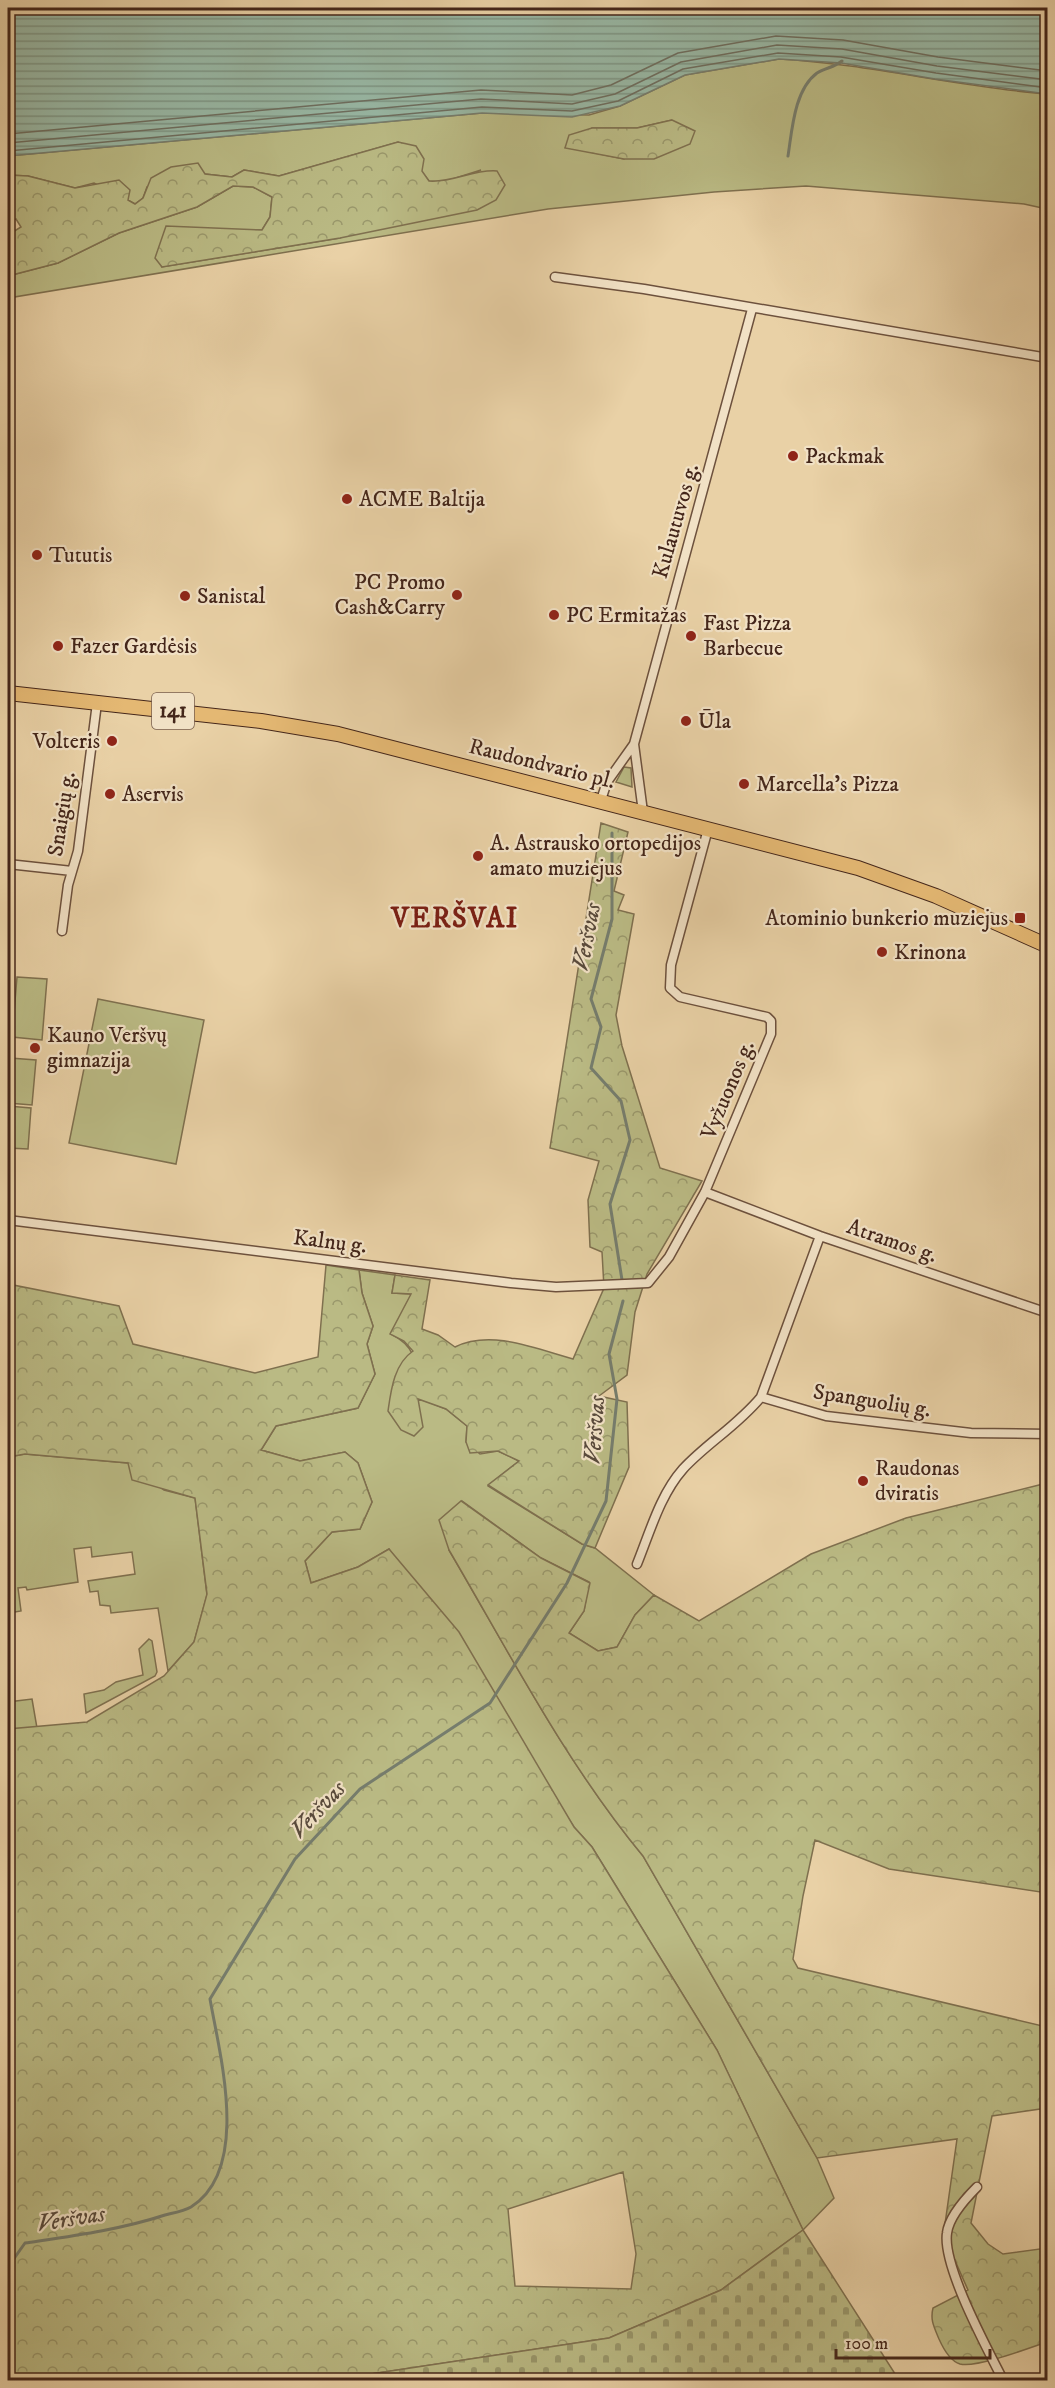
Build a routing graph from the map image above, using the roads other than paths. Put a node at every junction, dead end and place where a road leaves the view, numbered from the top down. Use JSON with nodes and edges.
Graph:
{"nodes":[{"id":1,"x":555,"y":277,"type":"dead end"},
{"id":2,"x":752,"y":309,"type":"junction"},
{"id":3,"x":1047,"y":358,"type":"edge"},
{"id":4,"x":8,"y":693,"type":"edge"},
{"id":5,"x":97,"y":703,"type":"junction"},
{"id":6,"x":634,"y":744,"type":"junction"},
{"id":7,"x":601,"y":800,"type":"junction"},
{"id":8,"x":643,"y":812,"type":"junction"},
{"id":9,"x":708,"y":829,"type":"junction"},
{"id":10,"x":8,"y":864,"type":"edge"},
{"id":11,"x":72,"y":871,"type":"junction"},
{"id":12,"x":62,"y":931,"type":"dead end"},
{"id":13,"x":1047,"y":946,"type":"edge"},
{"id":14,"x":705,"y":1192,"type":"junction"},
{"id":15,"x":8,"y":1220,"type":"edge"},
{"id":16,"x":820,"y":1236,"type":"junction"},
{"id":17,"x":1047,"y":1313,"type":"edge"},
{"id":18,"x":761,"y":1397,"type":"junction"},
{"id":19,"x":1047,"y":1434,"type":"edge"},
{"id":20,"x":637,"y":1564,"type":"dead end"},
{"id":21,"x":977,"y":2187,"type":"dead end"},
{"id":22,"x":1003,"y":2380,"type":"edge"}],
"edges":[{"from":1,"to":2,"type":"street"},
{"from":2,"to":3,"type":"street"},
{"from":2,"to":6,"type":"street","name":"Kulautuvos g."},
{"from":4,"to":5,"type":"main road","name":"Raudondvario pl.","number":"141"},
{"from":5,"to":7,"type":"main road","name":"Raudondvario pl.","number":"141"},
{"from":5,"to":11,"type":"street","name":"Snaigių g."},
{"from":6,"to":7,"type":"street","name":"Kulautuvos g."},
{"from":6,"to":8,"type":"street","name":"Kulautuvos g."},
{"from":7,"to":8,"type":"main road","name":"Raudondvario pl.","number":"141"},
{"from":8,"to":9,"type":"main road","name":"Raudondvario pl.","number":"141"},
{"from":9,"to":13,"type":"main road","name":"Raudondvario pl.","number":"141"},
{"from":9,"to":14,"type":"street","name":"Vyžuonos g."},
{"from":10,"to":11,"type":"street"},
{"from":11,"to":12,"type":"street","name":"Snaigių g."},
{"from":14,"to":15,"type":"street","name":"Kalnų g."},
{"from":14,"to":16,"type":"street"},
{"from":16,"to":17,"type":"street","name":"Atramos g."},
{"from":16,"to":18,"type":"street","name":"Atramos g."},
{"from":18,"to":19,"type":"street","name":"Spanguolių g."},
{"from":18,"to":20,"type":"street"},
{"from":21,"to":22,"type":"street"}]}
